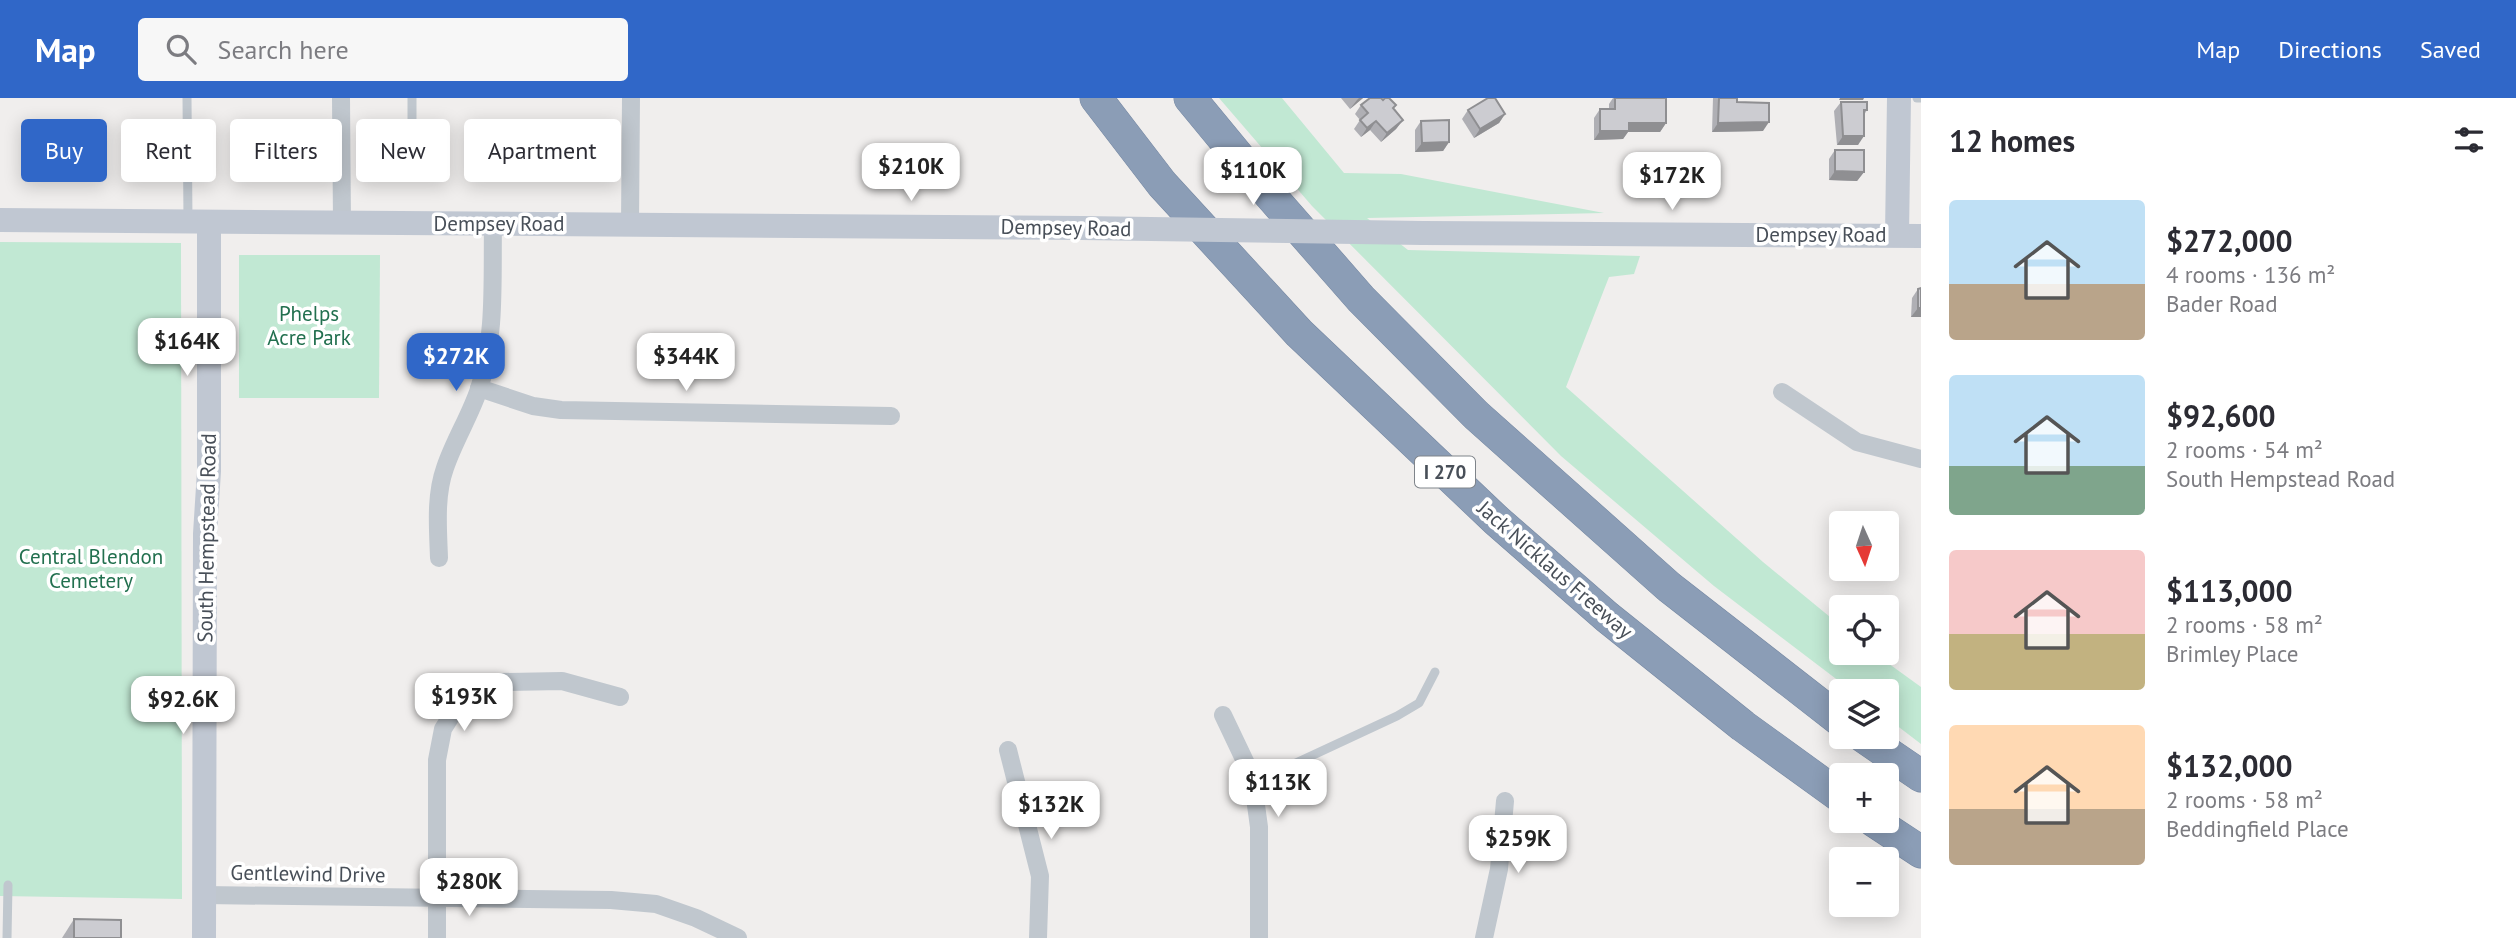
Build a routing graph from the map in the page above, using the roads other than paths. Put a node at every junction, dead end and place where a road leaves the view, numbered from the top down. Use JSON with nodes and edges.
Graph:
{"nodes":[{"id":1,"x":187,"y":98,"type":"edge"},
{"id":2,"x":341,"y":98,"type":"edge"},
{"id":3,"x":412,"y":98,"type":"edge"},
{"id":4,"x":631,"y":98,"type":"edge"},
{"id":5,"x":1096,"y":98,"type":"edge"},
{"id":6,"x":1190,"y":98,"type":"edge"},
{"id":7,"x":1899,"y":98,"type":"edge"},
{"id":8,"x":412,"y":119,"type":"edge"},
{"id":9,"x":0,"y":220,"type":"edge"},
{"id":10,"x":199,"y":222,"type":"junction"},
{"id":11,"x":342,"y":223,"type":"junction"},
{"id":12,"x":493,"y":224,"type":"junction"},
{"id":13,"x":630,"y":224,"type":"junction"},
{"id":14,"x":1909,"y":236,"type":"edge"},
{"id":15,"x":479,"y":388,"type":"junction"},
{"id":16,"x":1782,"y":392,"type":"dead end"},
{"id":17,"x":891,"y":415,"type":"dead end"},
{"id":18,"x":1921,"y":459,"type":"edge"},
{"id":19,"x":439,"y":558,"type":"dead end"},
{"id":20,"x":1435,"y":673,"type":"dead end"},
{"id":21,"x":620,"y":697,"type":"dead end"},
{"id":22,"x":1829,"y":711,"type":"edge"},
{"id":23,"x":1223,"y":715,"type":"dead end"},
{"id":24,"x":1882,"y":749,"type":"edge"},
{"id":25,"x":1008,"y":750,"type":"dead end"},
{"id":26,"x":1921,"y":776,"type":"edge"},
{"id":27,"x":1253,"y":783,"type":"junction"},
{"id":28,"x":1829,"y":788,"type":"edge"},
{"id":29,"x":1505,"y":801,"type":"dead end"},
{"id":30,"x":1892,"y":833,"type":"edge"},
{"id":31,"x":1921,"y":852,"type":"edge"},
{"id":32,"x":8,"y":884,"type":"dead end"},
{"id":33,"x":205,"y":895,"type":"junction"},
{"id":34,"x":437,"y":898,"type":"junction"},
{"id":35,"x":732,"y":936,"type":"edge"},
{"id":36,"x":7,"y":938,"type":"edge"},
{"id":37,"x":204,"y":938,"type":"edge"},
{"id":38,"x":437,"y":938,"type":"edge"},
{"id":39,"x":1038,"y":938,"type":"edge"},
{"id":40,"x":1259,"y":938,"type":"edge"},
{"id":41,"x":1484,"y":938,"type":"edge"}],
"edges":[{"from":1,"to":10,"type":"lane"},
{"from":2,"to":11,"type":"street"},
{"from":3,"to":8,"type":"lane"},
{"from":4,"to":13,"type":"street"},
{"from":5,"to":28,"type":"highway","name":"Jack Nicklaus Freeway","number":"I 270"},
{"from":6,"to":22,"type":"highway"},
{"from":7,"to":14,"type":"main road"},
{"from":9,"to":10,"type":"main road","name":"Dempsey Road"},
{"from":10,"to":11,"type":"main road","name":"Dempsey Road"},
{"from":10,"to":33,"type":"main road","name":"South Hempstead Road"},
{"from":11,"to":12,"type":"main road","name":"Dempsey Road"},
{"from":12,"to":13,"type":"main road","name":"Dempsey Road"},
{"from":12,"to":15,"type":"street"},
{"from":13,"to":14,"type":"main road","name":"Dempsey Road","bridge":true},
{"from":15,"to":17,"type":"street"},
{"from":15,"to":19,"type":"street"},
{"from":16,"to":18,"type":"street"},
{"from":20,"to":27,"type":"lane"},
{"from":21,"to":34,"type":"street"},
{"from":23,"to":27,"type":"street"},
{"from":24,"to":26,"type":"highway"},
{"from":25,"to":39,"type":"street"},
{"from":27,"to":40,"type":"street"},
{"from":29,"to":41,"type":"street"},
{"from":30,"to":31,"type":"highway"},
{"from":32,"to":36,"type":"lane"},
{"from":33,"to":34,"type":"street","name":"Gentlewind Drive"},
{"from":33,"to":37,"type":"main road","name":"South Hempstead Road"},
{"from":34,"to":35,"type":"street","name":"Gentlewind Drive"},
{"from":34,"to":38,"type":"street"}]}
